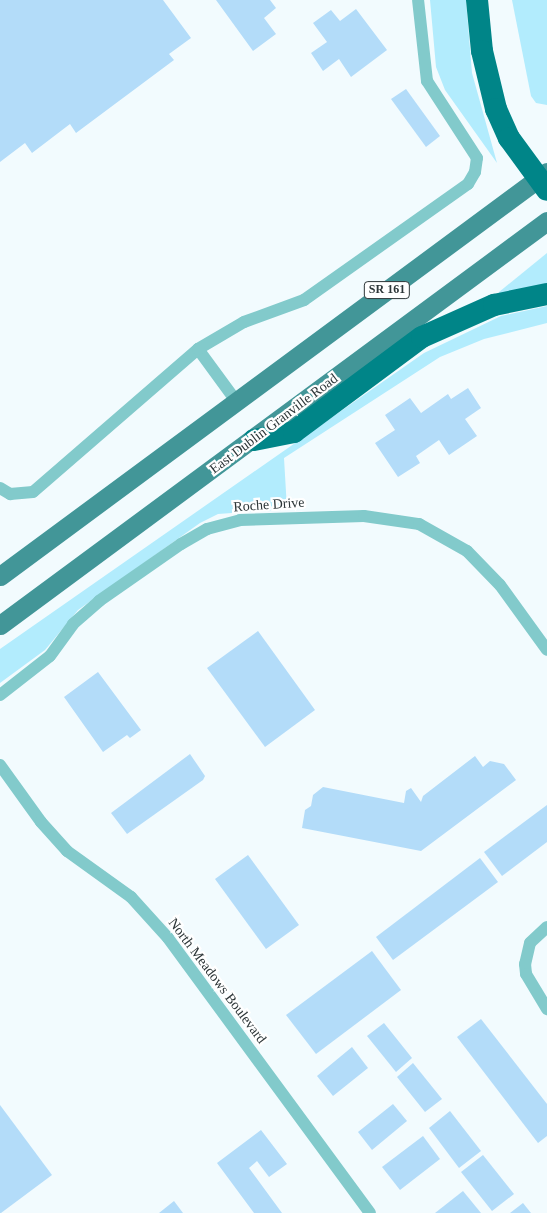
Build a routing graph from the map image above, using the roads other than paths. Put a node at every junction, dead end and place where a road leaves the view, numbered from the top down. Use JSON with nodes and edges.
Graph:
{"nodes":[{"id":1,"x":418,"y":0,"type":"edge"},
{"id":2,"x":477,"y":0,"type":"edge"},
{"id":3,"x":544,"y":180,"type":"edge"},
{"id":4,"x":547,"y":221,"type":"edge"},
{"id":5,"x":547,"y":294,"type":"edge"},
{"id":6,"x":198,"y":348,"type":"junction"},
{"id":7,"x":236,"y":401,"type":"junction"},
{"id":8,"x":254,"y":440,"type":"junction"},
{"id":9,"x":5,"y":491,"type":"edge"},
{"id":10,"x":0,"y":576,"type":"edge"},
{"id":11,"x":0,"y":626,"type":"edge"},
{"id":12,"x":547,"y":650,"type":"edge"},
{"id":13,"x":0,"y":695,"type":"edge"},
{"id":14,"x":0,"y":765,"type":"edge"},
{"id":15,"x":547,"y":927,"type":"edge"},
{"id":16,"x":547,"y":1009,"type":"edge"},
{"id":17,"x":370,"y":1213,"type":"edge"}],
"edges":[{"from":1,"to":6,"type":"street"},
{"from":2,"to":3,"type":"highway"},
{"from":3,"to":7,"type":"main road","number":"SR 161"},
{"from":4,"to":8,"type":"main road","name":"East Dublin Granville Road","number":"SR 161"},
{"from":5,"to":8,"type":"highway"},
{"from":6,"to":7,"type":"street"},
{"from":6,"to":9,"type":"street"},
{"from":7,"to":10,"type":"main road","number":"SR 161"},
{"from":8,"to":11,"type":"main road","name":"East Dublin Granville Road","number":"SR 161"},
{"from":12,"to":13,"type":"street","name":"Roche Drive"},
{"from":14,"to":17,"type":"street","name":"North Meadows Boulevard"},
{"from":15,"to":16,"type":"street"}]}
